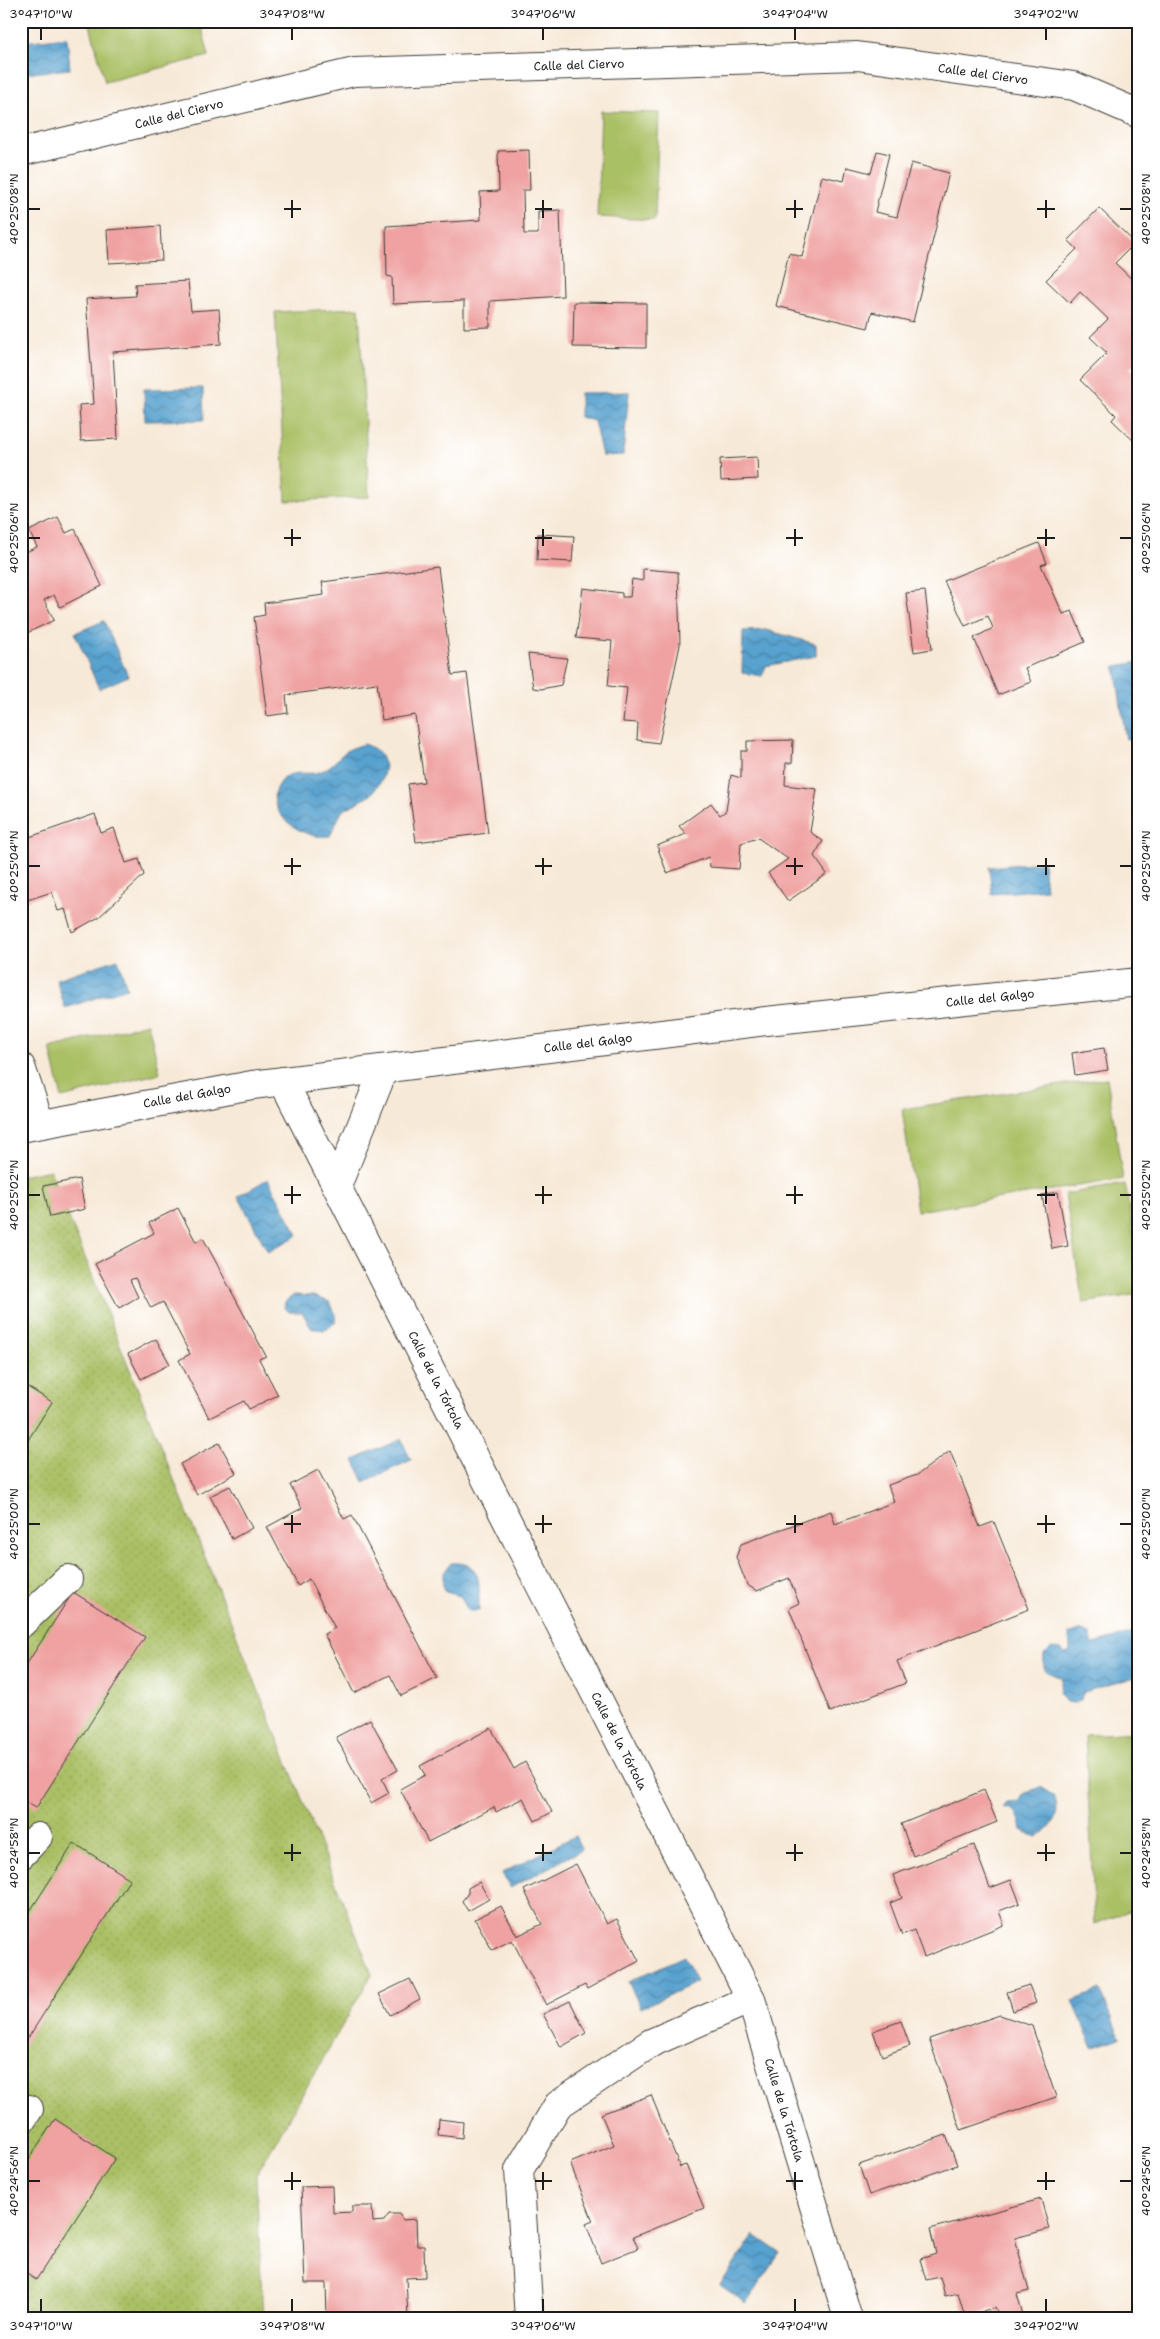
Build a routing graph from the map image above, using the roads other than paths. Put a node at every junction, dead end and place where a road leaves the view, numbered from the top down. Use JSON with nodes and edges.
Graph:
{"nodes":[{"id":1,"x":1139,"y":114,"type":"edge"},
{"id":2,"x":21,"y":152,"type":"edge"},
{"id":3,"x":1139,"y":982,"type":"edge"},
{"id":4,"x":21,"y":1067,"type":"edge"},
{"id":5,"x":384,"y":1069,"type":"junction"},
{"id":6,"x":284,"y":1081,"type":"junction"},
{"id":7,"x":30,"y":1125,"type":"edge"},
{"id":8,"x":337,"y":1186,"type":"junction"},
{"id":9,"x":68,"y":1579,"type":"dead end"},
{"id":10,"x":21,"y":1624,"type":"edge"},
{"id":11,"x":751,"y":1999,"type":"junction"},
{"id":12,"x":529,"y":2318,"type":"edge"},
{"id":13,"x":848,"y":2318,"type":"edge"}],
"edges":[{"from":1,"to":2,"type":"street","name":"Calle del Ciervo"},
{"from":3,"to":5,"type":"street","name":"Calle del Galgo"},
{"from":4,"to":7,"type":"street","name":"Calle del Galgo"},
{"from":5,"to":6,"type":"street","name":"Calle del Galgo"},
{"from":5,"to":8,"type":"street"},
{"from":6,"to":7,"type":"street","name":"Calle del Galgo"},
{"from":6,"to":8,"type":"street","name":"Calle de la Tórtola"},
{"from":8,"to":11,"type":"street","name":"Calle de la Tórtola"},
{"from":9,"to":10,"type":"street"},
{"from":11,"to":12,"type":"street"},
{"from":11,"to":13,"type":"street","name":"Calle de la Tórtola"}]}
